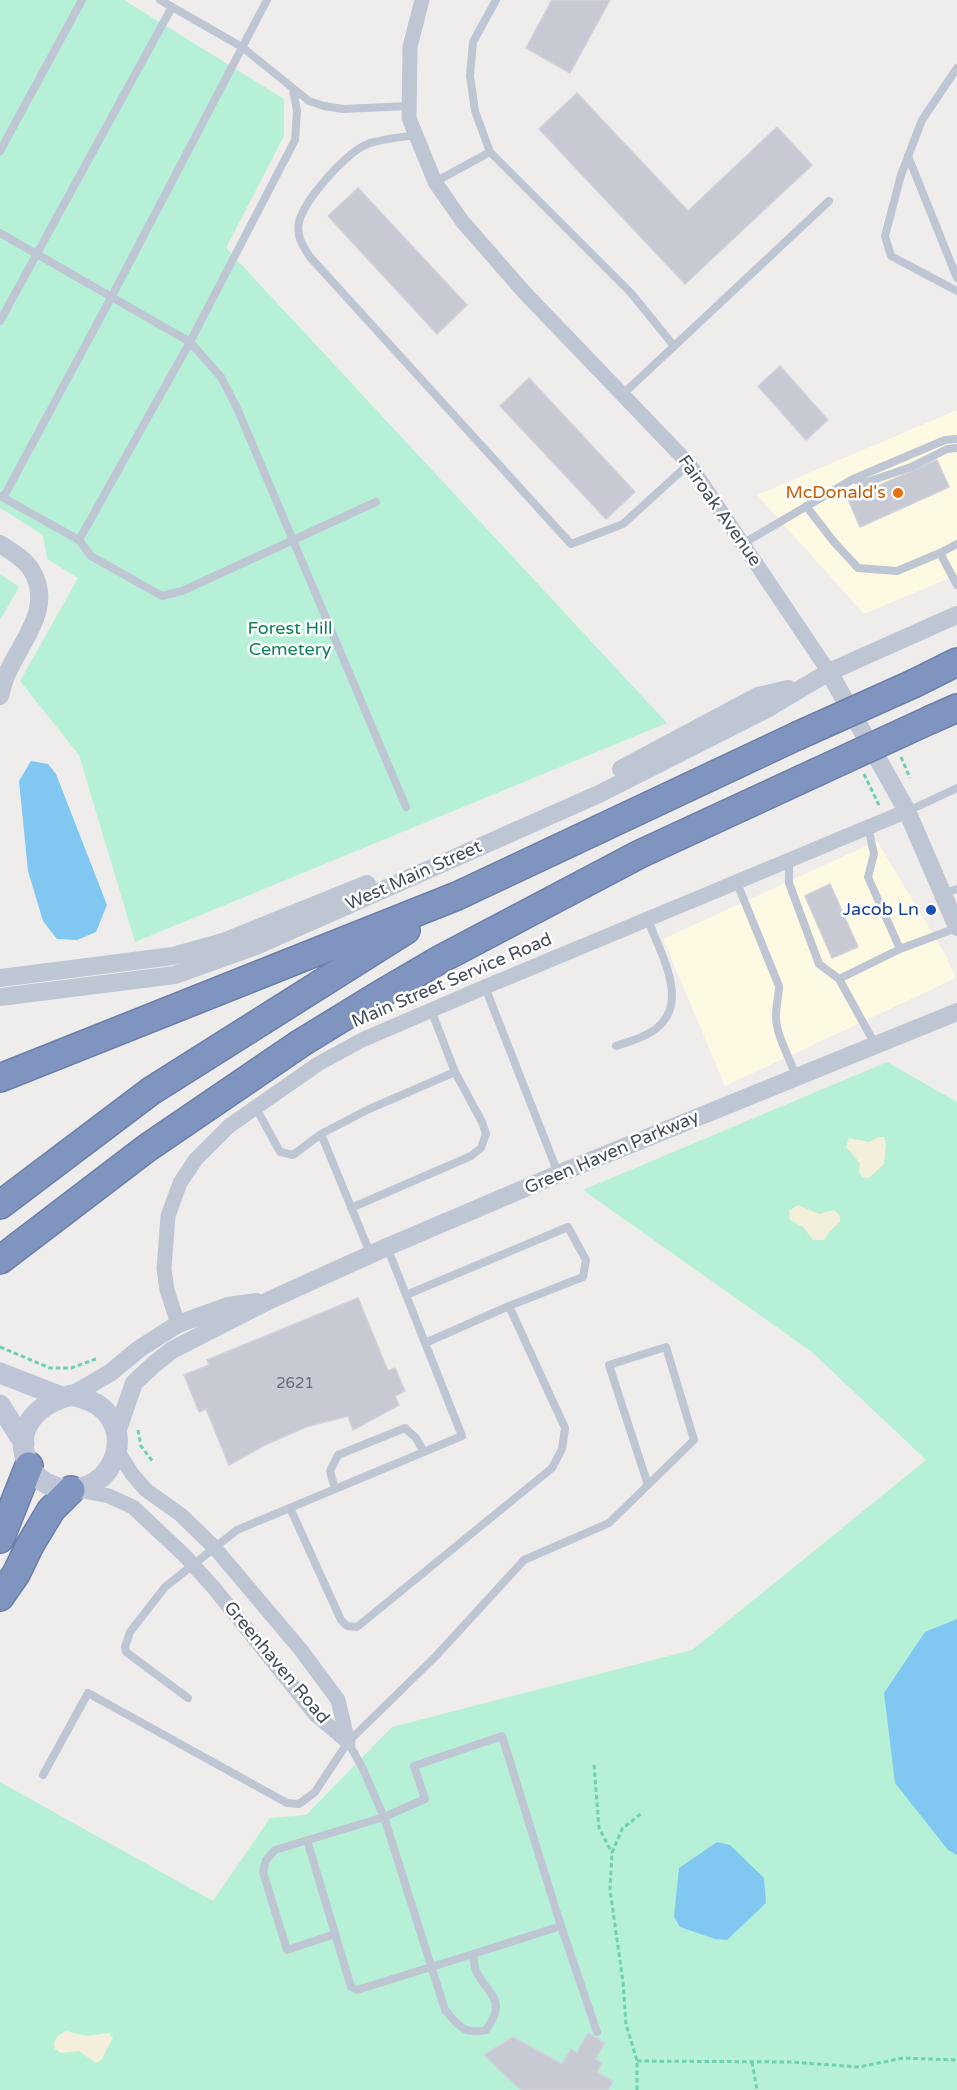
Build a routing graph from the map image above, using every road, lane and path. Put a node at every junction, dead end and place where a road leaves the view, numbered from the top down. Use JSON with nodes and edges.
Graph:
{"nodes":[{"id":1,"x":82,"y":0,"type":"edge"},
{"id":2,"x":160,"y":0,"type":"edge"},
{"id":3,"x":267,"y":0,"type":"edge"},
{"id":4,"x":422,"y":0,"type":"edge"},
{"id":5,"x":496,"y":0,"type":"edge"},
{"id":6,"x":172,"y":7,"type":"junction"},
{"id":7,"x":242,"y":47,"type":"junction"},
{"id":8,"x":957,"y":68,"type":"edge"},
{"id":9,"x":293,"y":89,"type":"junction"},
{"id":10,"x":409,"y":106,"type":"junction"},
{"id":11,"x":416,"y":135,"type":"junction"},
{"id":12,"x":0,"y":151,"type":"edge"},
{"id":13,"x":490,"y":152,"type":"junction"},
{"id":14,"x":908,"y":156,"type":"junction"},
{"id":15,"x":435,"y":183,"type":"junction"},
{"id":16,"x":829,"y":201,"type":"dead end"},
{"id":17,"x":0,"y":232,"type":"edge"},
{"id":18,"x":36,"y":253,"type":"junction"},
{"id":19,"x":957,"y":278,"type":"edge"},
{"id":20,"x":957,"y":291,"type":"edge"},
{"id":21,"x":112,"y":296,"type":"junction"},
{"id":22,"x":0,"y":321,"type":"edge"},
{"id":23,"x":190,"y":342,"type":"junction"},
{"id":24,"x":674,"y":346,"type":"junction"},
{"id":25,"x":622,"y":394,"type":"junction"},
{"id":26,"x":957,"y":439,"type":"edge"},
{"id":27,"x":957,"y":448,"type":"edge"},
{"id":28,"x":689,"y":464,"type":"junction"},
{"id":29,"x":853,"y":479,"type":"junction"},
{"id":30,"x":2,"y":497,"type":"edge"},
{"id":31,"x":376,"y":502,"type":"dead end"},
{"id":32,"x":806,"y":506,"type":"junction"},
{"id":33,"x":293,"y":539,"type":"junction"},
{"id":34,"x":79,"y":540,"type":"junction"},
{"id":35,"x":744,"y":543,"type":"junction"},
{"id":36,"x":0,"y":544,"type":"edge"},
{"id":37,"x":957,"y":544,"type":"edge"},
{"id":38,"x":940,"y":554,"type":"junction"},
{"id":39,"x":957,"y":585,"type":"edge"},
{"id":40,"x":957,"y":615,"type":"edge"},
{"id":41,"x":957,"y":662,"type":"edge"},
{"id":42,"x":829,"y":672,"type":"junction"},
{"id":43,"x":804,"y":686,"type":"junction"},
{"id":44,"x":0,"y":696,"type":"edge"},
{"id":45,"x":957,"y":708,"type":"edge"},
{"id":46,"x":862,"y":771,"type":"dead end"},
{"id":47,"x":957,"y":788,"type":"edge"},
{"id":48,"x":879,"y":805,"type":"dead end"},
{"id":49,"x":406,"y":807,"type":"dead end"},
{"id":50,"x":907,"y":811,"type":"junction"},
{"id":51,"x":868,"y":827,"type":"junction"},
{"id":52,"x":789,"y":861,"type":"junction"},
{"id":53,"x":737,"y":883,"type":"junction"},
{"id":54,"x":950,"y":891,"type":"edge"},
{"id":55,"x":457,"y":896,"type":"junction"},
{"id":56,"x":648,"y":920,"type":"junction"},
{"id":57,"x":957,"y":927,"type":"edge"},
{"id":58,"x":900,"y":949,"type":"junction"},
{"id":59,"x":0,"y":978,"type":"edge"},
{"id":60,"x":839,"y":979,"type":"junction"},
{"id":61,"x":485,"y":987,"type":"junction"},
{"id":62,"x":0,"y":997,"type":"edge"},
{"id":63,"x":431,"y":1010,"type":"junction"},
{"id":64,"x":957,"y":1012,"type":"edge"},
{"id":65,"x":875,"y":1044,"type":"junction"},
{"id":66,"x":616,"y":1046,"type":"dead end"},
{"id":67,"x":455,"y":1072,"type":"junction"},
{"id":68,"x":796,"y":1077,"type":"junction"},
{"id":69,"x":0,"y":1078,"type":"edge"},
{"id":70,"x":256,"y":1108,"type":"junction"},
{"id":71,"x":321,"y":1134,"type":"junction"},
{"id":72,"x":559,"y":1175,"type":"junction"},
{"id":73,"x":0,"y":1205,"type":"edge"},
{"id":74,"x":351,"y":1208,"type":"junction"},
{"id":75,"x":379,"y":1251,"type":"junction"},
{"id":76,"x":0,"y":1260,"type":"edge"},
{"id":77,"x":406,"y":1295,"type":"junction"},
{"id":78,"x":270,"y":1300,"type":"junction"},
{"id":79,"x":509,"y":1306,"type":"junction"},
{"id":80,"x":178,"y":1324,"type":"junction"},
{"id":81,"x":425,"y":1344,"type":"junction"},
{"id":82,"x":0,"y":1347,"type":"edge"},
{"id":83,"x":98,"y":1358,"type":"dead end"},
{"id":84,"x":0,"y":1373,"type":"edge"},
{"id":85,"x":67,"y":1396,"type":"junction"},
{"id":86,"x":0,"y":1405,"type":"edge"},
{"id":87,"x":138,"y":1423,"type":"dead end"},
{"id":88,"x":116,"y":1442,"type":"junction"},
{"id":89,"x":424,"y":1452,"type":"junction"},
{"id":90,"x":27,"y":1454,"type":"junction"},
{"id":91,"x":153,"y":1462,"type":"dead end"},
{"id":92,"x":648,"y":1485,"type":"junction"},
{"id":93,"x":73,"y":1490,"type":"junction"},
{"id":94,"x":335,"y":1490,"type":"junction"},
{"id":95,"x":290,"y":1508,"type":"junction"},
{"id":96,"x":0,"y":1539,"type":"edge"},
{"id":97,"x":214,"y":1547,"type":"junction"},
{"id":98,"x":194,"y":1564,"type":"junction"},
{"id":99,"x":0,"y":1597,"type":"edge"},
{"id":100,"x":188,"y":1698,"type":"dead end"},
{"id":101,"x":348,"y":1742,"type":"junction"},
{"id":102,"x":594,"y":1765,"type":"dead end"},
{"id":103,"x":43,"y":1775,"type":"dead end"},
{"id":104,"x":643,"y":1812,"type":"dead end"},
{"id":105,"x":384,"y":1817,"type":"junction"},
{"id":106,"x":307,"y":1840,"type":"junction"},
{"id":107,"x":612,"y":1852,"type":"junction"},
{"id":108,"x":561,"y":1926,"type":"junction"},
{"id":109,"x":335,"y":1934,"type":"junction"},
{"id":110,"x":473,"y":1954,"type":"junction"},
{"id":111,"x":432,"y":1967,"type":"junction"},
{"id":112,"x":597,"y":2031,"type":"dead end"},
{"id":113,"x":957,"y":2060,"type":"edge"},
{"id":114,"x":637,"y":2061,"type":"junction"},
{"id":115,"x":752,"y":2062,"type":"junction"},
{"id":116,"x":637,"y":2090,"type":"edge"},
{"id":117,"x":758,"y":2090,"type":"edge"}],
"edges":[{"from":1,"to":12,"type":"lane"},
{"from":2,"to":6,"type":"lane"},
{"from":3,"to":7,"type":"lane"},
{"from":4,"to":10,"type":"street","name":"Fairoak Avenue"},
{"from":5,"to":13,"type":"lane"},
{"from":6,"to":7,"type":"lane"},
{"from":6,"to":18,"type":"lane"},
{"from":7,"to":9,"type":"lane"},
{"from":7,"to":21,"type":"lane"},
{"from":8,"to":14,"type":"lane"},
{"from":9,"to":10,"type":"lane"},
{"from":9,"to":23,"type":"lane"},
{"from":10,"to":11,"type":"street","name":"Fairoak Avenue"},
{"from":11,"to":15,"type":"street","name":"Fairoak Avenue"},
{"from":11,"to":28,"type":"lane"},
{"from":13,"to":15,"type":"lane"},
{"from":13,"to":24,"type":"lane"},
{"from":14,"to":19,"type":"lane"},
{"from":14,"to":20,"type":"lane"},
{"from":15,"to":25,"type":"street","name":"Fairoak Avenue"},
{"from":16,"to":24,"type":"lane"},
{"from":17,"to":18,"type":"lane"},
{"from":18,"to":21,"type":"lane"},
{"from":18,"to":22,"type":"lane"},
{"from":21,"to":23,"type":"lane"},
{"from":21,"to":30,"type":"lane"},
{"from":23,"to":33,"type":"lane"},
{"from":23,"to":34,"type":"lane"},
{"from":24,"to":25,"type":"lane"},
{"from":25,"to":28,"type":"street","name":"Fairoak Avenue"},
{"from":26,"to":29,"type":"lane"},
{"from":27,"to":29,"type":"lane"},
{"from":28,"to":35,"type":"street","name":"Fairoak Avenue"},
{"from":29,"to":32,"type":"lane"},
{"from":30,"to":34,"type":"lane"},
{"from":31,"to":33,"type":"lane"},
{"from":32,"to":35,"type":"lane"},
{"from":32,"to":38,"type":"lane"},
{"from":33,"to":34,"type":"lane"},
{"from":33,"to":49,"type":"lane"},
{"from":35,"to":42,"type":"street","name":"Fairoak Avenue"},
{"from":36,"to":44,"type":"street"},
{"from":37,"to":38,"type":"lane"},
{"from":38,"to":39,"type":"lane"},
{"from":40,"to":42,"type":"street","name":"West Main Street"},
{"from":41,"to":55,"type":"highway","bridge":true},
{"from":42,"to":43,"type":"street","name":"West Main Street"},
{"from":42,"to":50,"type":"street","name":"Fairoak Avenue"},
{"from":43,"to":59,"type":"street","name":"West Main Street"},
{"from":43,"to":62,"type":"street","name":"West Main Street"},
{"from":45,"to":76,"type":"highway","bridge":true},
{"from":46,"to":48,"type":"path"},
{"from":47,"to":50,"type":"lane"},
{"from":50,"to":51,"type":"street","name":"Main Street Service Road"},
{"from":50,"to":54,"type":"street","name":"Fairoak Avenue"},
{"from":51,"to":52,"type":"street","name":"Main Street Service Road"},
{"from":51,"to":58,"type":"lane"},
{"from":52,"to":53,"type":"street","name":"Main Street Service Road"},
{"from":52,"to":60,"type":"lane"},
{"from":53,"to":56,"type":"street","name":"Main Street Service Road"},
{"from":53,"to":68,"type":"lane"},
{"from":54,"to":57,"type":"street","name":"Fairoak Avenue"},
{"from":55,"to":69,"type":"highway"},
{"from":55,"to":73,"type":"highway"},
{"from":56,"to":61,"type":"street","name":"Main Street Service Road"},
{"from":56,"to":66,"type":"lane"},
{"from":57,"to":58,"type":"lane"},
{"from":58,"to":60,"type":"lane"},
{"from":60,"to":65,"type":"lane"},
{"from":61,"to":63,"type":"street","name":"Main Street Service Road"},
{"from":61,"to":72,"type":"lane"},
{"from":63,"to":67,"type":"lane"},
{"from":63,"to":70,"type":"street","name":"Main Street Service Road"},
{"from":64,"to":65,"type":"street","name":"Green Haven Parkway"},
{"from":65,"to":68,"type":"street","name":"Green Haven Parkway"},
{"from":67,"to":71,"type":"lane"},
{"from":67,"to":74,"type":"lane"},
{"from":68,"to":72,"type":"street","name":"Green Haven Parkway"},
{"from":70,"to":71,"type":"lane"},
{"from":70,"to":80,"type":"street","name":"Main Street Service Road"},
{"from":71,"to":74,"type":"lane"},
{"from":72,"to":75,"type":"street","name":"Green Haven Parkway"},
{"from":74,"to":75,"type":"lane"},
{"from":75,"to":77,"type":"lane"},
{"from":75,"to":78,"type":"street","name":"Green Haven Parkway"},
{"from":77,"to":79,"type":"lane"},
{"from":77,"to":81,"type":"lane"},
{"from":78,"to":80,"type":"street"},
{"from":78,"to":88,"type":"street"},
{"from":79,"to":81,"type":"lane"},
{"from":79,"to":95,"type":"lane"},
{"from":80,"to":85,"type":"street"},
{"from":81,"to":89,"type":"lane"},
{"from":82,"to":83,"type":"path"},
{"from":84,"to":85,"type":"main road","name":"Greenhaven Road"},
{"from":85,"to":88,"type":"main road","name":"Greenhaven Road"},
{"from":85,"to":90,"type":"main road"},
{"from":86,"to":90,"type":"main road","name":"Greenhaven Road"},
{"from":87,"to":91,"type":"path"},
{"from":88,"to":93,"type":"main road"},
{"from":88,"to":97,"type":"street","name":"Greenhaven Road"},
{"from":89,"to":94,"type":"lane"},
{"from":89,"to":94,"type":"lane"},
{"from":90,"to":93,"type":"main road","name":"Greenhaven Road"},
{"from":90,"to":96,"type":"highway"},
{"from":92,"to":92,"type":"lane"},
{"from":92,"to":101,"type":"lane"},
{"from":93,"to":98,"type":"street","name":"Greenhaven Road"},
{"from":93,"to":99,"type":"highway"},
{"from":94,"to":95,"type":"lane"},
{"from":95,"to":97,"type":"lane"},
{"from":97,"to":98,"type":"lane"},
{"from":97,"to":101,"type":"street","name":"Greenhaven Road"},
{"from":98,"to":100,"type":"lane"},
{"from":98,"to":101,"type":"street","name":"Greenhaven Road"},
{"from":101,"to":103,"type":"lane"},
{"from":101,"to":105,"type":"lane"},
{"from":102,"to":107,"type":"path"},
{"from":104,"to":107,"type":"path"},
{"from":105,"to":106,"type":"lane"},
{"from":105,"to":108,"type":"lane"},
{"from":105,"to":111,"type":"lane"},
{"from":106,"to":109,"type":"lane"},
{"from":106,"to":109,"type":"lane"},
{"from":107,"to":114,"type":"path"},
{"from":108,"to":110,"type":"lane"},
{"from":108,"to":112,"type":"lane"},
{"from":109,"to":111,"type":"lane"},
{"from":110,"to":111,"type":"lane"},
{"from":110,"to":111,"type":"lane"},
{"from":113,"to":115,"type":"path"},
{"from":114,"to":115,"type":"path"},
{"from":114,"to":116,"type":"path"},
{"from":115,"to":117,"type":"path"}]}
